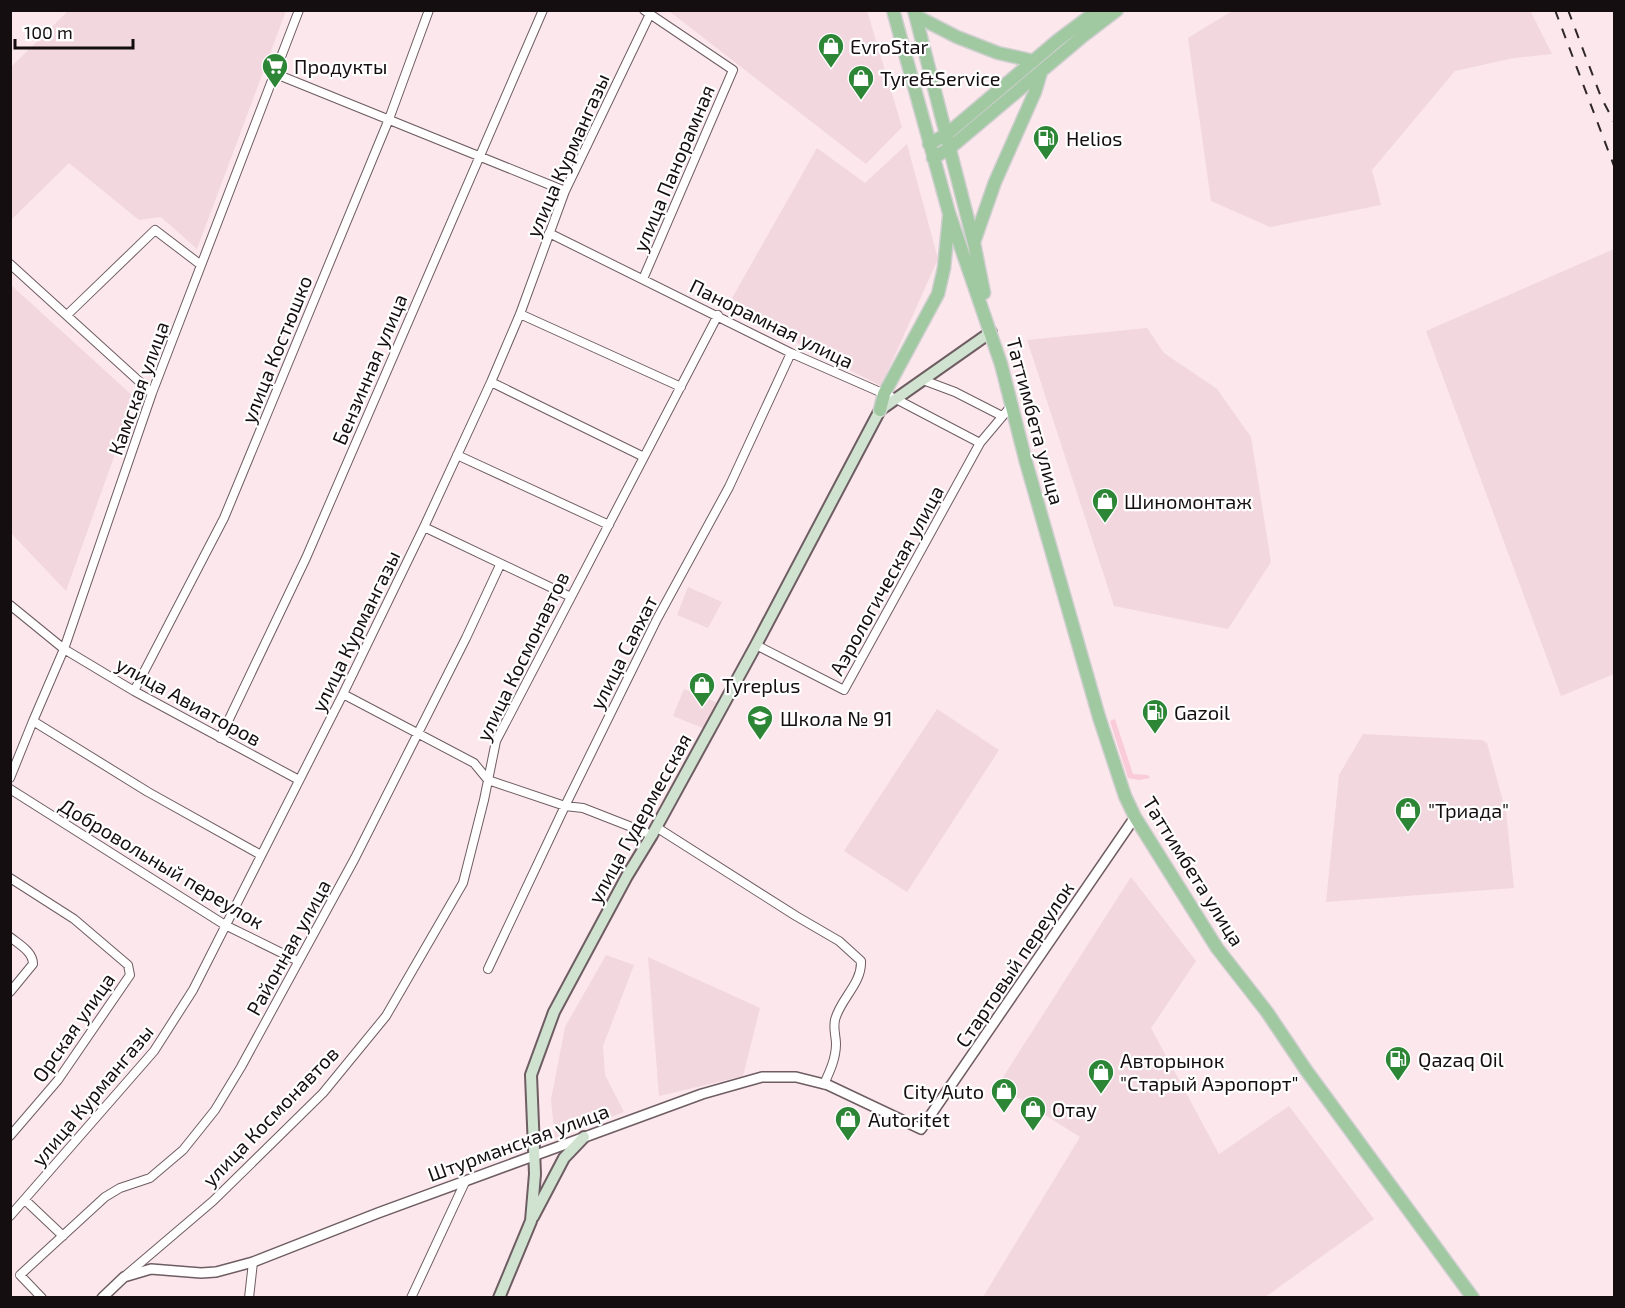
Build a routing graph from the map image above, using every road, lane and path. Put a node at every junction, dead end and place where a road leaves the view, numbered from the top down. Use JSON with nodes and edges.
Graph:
{"nodes":[{"id":1,"x":300,"y":10,"type":"edge"},
{"id":2,"x":429,"y":10,"type":"edge"},
{"id":3,"x":543,"y":10,"type":"edge"},
{"id":4,"x":893,"y":10,"type":"edge"},
{"id":5,"x":1098,"y":10,"type":"edge"},
{"id":6,"x":1117,"y":10,"type":"edge"},
{"id":7,"x":647,"y":12,"type":"edge"},
{"id":8,"x":915,"y":14,"type":"edge"},
{"id":9,"x":1038,"y":67,"type":"junction"},
{"id":10,"x":276,"y":74,"type":"junction"},
{"id":11,"x":389,"y":119,"type":"junction"},
{"id":12,"x":947,"y":134,"type":"junction"},
{"id":13,"x":929,"y":144,"type":"junction"},
{"id":14,"x":950,"y":148,"type":"junction"},
{"id":15,"x":479,"y":155,"type":"junction"},
{"id":16,"x":933,"y":158,"type":"junction"},
{"id":17,"x":565,"y":190,"type":"junction"},
{"id":18,"x":950,"y":213,"type":"junction"},
{"id":19,"x":549,"y":234,"type":"junction"},
{"id":20,"x":974,"y":243,"type":"junction"},
{"id":21,"x":10,"y":264,"type":"edge"},
{"id":22,"x":201,"y":265,"type":"junction"},
{"id":23,"x":643,"y":279,"type":"junction"},
{"id":24,"x":520,"y":314,"type":"junction"},
{"id":25,"x":67,"y":315,"type":"junction"},
{"id":26,"x":718,"y":315,"type":"junction"},
{"id":27,"x":991,"y":332,"type":"junction"},
{"id":28,"x":791,"y":353,"type":"junction"},
{"id":29,"x":923,"y":380,"type":"junction"},
{"id":30,"x":491,"y":382,"type":"junction"},
{"id":31,"x":681,"y":387,"type":"junction"},
{"id":32,"x":152,"y":393,"type":"junction"},
{"id":33,"x":890,"y":397,"type":"junction"},
{"id":34,"x":1012,"y":404,"type":"junction"},
{"id":35,"x":880,"y":410,"type":"joint"},
{"id":36,"x":1002,"y":416,"type":"junction"},
{"id":37,"x":980,"y":442,"type":"junction"},
{"id":38,"x":457,"y":455,"type":"junction"},
{"id":39,"x":644,"y":457,"type":"junction"},
{"id":40,"x":609,"y":525,"type":"junction"},
{"id":41,"x":424,"y":527,"type":"junction"},
{"id":42,"x":500,"y":565,"type":"junction"},
{"id":43,"x":571,"y":597,"type":"junction"},
{"id":44,"x":10,"y":605,"type":"edge"},
{"id":45,"x":756,"y":645,"type":"junction"},
{"id":46,"x":64,"y":649,"type":"junction"},
{"id":47,"x":134,"y":691,"type":"junction"},
{"id":48,"x":343,"y":694,"type":"junction"},
{"id":49,"x":33,"y":721,"type":"junction"},
{"id":50,"x":418,"y":734,"type":"junction"},
{"id":51,"x":220,"y":738,"type":"junction"},
{"id":52,"x":10,"y":778,"type":"edge"},
{"id":53,"x":299,"y":780,"type":"junction"},
{"id":54,"x":488,"y":780,"type":"junction"},
{"id":55,"x":10,"y":789,"type":"edge"},
{"id":56,"x":565,"y":806,"type":"junction"},
{"id":57,"x":1135,"y":817,"type":"junction"},
{"id":58,"x":654,"y":831,"type":"junction"},
{"id":59,"x":261,"y":855,"type":"junction"},
{"id":60,"x":10,"y":878,"type":"edge"},
{"id":61,"x":225,"y":925,"type":"junction"},
{"id":62,"x":10,"y":938,"type":"edge"},
{"id":63,"x":298,"y":961,"type":"junction"},
{"id":64,"x":488,"y":969,"type":"dead end"},
{"id":65,"x":10,"y":992,"type":"edge"},
{"id":66,"x":824,"y":1084,"type":"junction"},
{"id":67,"x":921,"y":1129,"type":"joint"},
{"id":68,"x":10,"y":1136,"type":"edge"},
{"id":69,"x":584,"y":1137,"type":"junction"},
{"id":70,"x":534,"y":1155,"type":"junction"},
{"id":71,"x":465,"y":1182,"type":"junction"},
{"id":72,"x":25,"y":1200,"type":"junction"},
{"id":73,"x":10,"y":1216,"type":"edge"},
{"id":74,"x":530,"y":1223,"type":"junction"},
{"id":75,"x":63,"y":1236,"type":"junction"},
{"id":76,"x":253,"y":1262,"type":"junction"},
{"id":77,"x":124,"y":1276,"type":"junction"},
{"id":78,"x":1467,"y":1295,"type":"edge"},
{"id":79,"x":42,"y":1298,"type":"edge"},
{"id":80,"x":102,"y":1298,"type":"edge"},
{"id":81,"x":249,"y":1298,"type":"edge"},
{"id":82,"x":411,"y":1298,"type":"edge"},
{"id":83,"x":499,"y":1298,"type":"edge"}],
"edges":[{"from":1,"to":10,"type":"street","name":"Камская улица"},
{"from":2,"to":11,"type":"street","name":"улица Костюшко"},
{"from":3,"to":15,"type":"street","name":"Бензинная улица"},
{"from":4,"to":13,"type":"main road"},
{"from":5,"to":9,"type":"main road"},
{"from":6,"to":9,"type":"main road"},
{"from":7,"to":17,"type":"street","name":"улица Курмангазы"},
{"from":7,"to":23,"type":"street","name":"улица Панорамная"},
{"from":8,"to":9,"type":"main road"},
{"from":8,"to":12,"type":"main road"},
{"from":9,"to":12,"type":"main road"},
{"from":9,"to":14,"type":"main road"},
{"from":9,"to":20,"type":"main road"},
{"from":10,"to":11,"type":"street"},
{"from":10,"to":22,"type":"street","name":"Камская улица"},
{"from":11,"to":15,"type":"street"},
{"from":11,"to":47,"type":"street","name":"улица Костюшко"},
{"from":12,"to":13,"type":"main road"},
{"from":12,"to":14,"type":"main road"},
{"from":13,"to":16,"type":"main road"},
{"from":14,"to":16,"type":"main road"},
{"from":14,"to":20,"type":"main road"},
{"from":15,"to":17,"type":"street"},
{"from":15,"to":51,"type":"street","name":"Бензинная улица"},
{"from":16,"to":18,"type":"main road"},
{"from":17,"to":19,"type":"street","name":"улица Курмангазы"},
{"from":18,"to":27,"type":"main road"},
{"from":18,"to":33,"type":"main road"},
{"from":19,"to":23,"type":"street","name":"Панорамная улица"},
{"from":19,"to":24,"type":"street","name":"улица Курмангазы"},
{"from":20,"to":27,"type":"main road"},
{"from":21,"to":25,"type":"street"},
{"from":22,"to":25,"type":"street"},
{"from":22,"to":32,"type":"street","name":"Камская улица"},
{"from":23,"to":26,"type":"street","name":"Панорамная улица"},
{"from":24,"to":30,"type":"street","name":"улица Курмангазы"},
{"from":24,"to":31,"type":"street"},
{"from":25,"to":32,"type":"street"},
{"from":26,"to":28,"type":"street","name":"Панорамная улица"},
{"from":26,"to":31,"type":"street","name":"улица Космонавтов"},
{"from":27,"to":29,"type":"main road"},
{"from":27,"to":34,"type":"main road","name":"Таттимбета улица"},
{"from":28,"to":33,"type":"street","name":"Панорамная улица"},
{"from":28,"to":56,"type":"street","name":"улица Саяхат"},
{"from":29,"to":33,"type":"main road"},
{"from":29,"to":36,"type":"street"},
{"from":30,"to":38,"type":"street","name":"улица Курмангазы"},
{"from":30,"to":39,"type":"street"},
{"from":31,"to":39,"type":"street","name":"улица Космонавтов"},
{"from":32,"to":46,"type":"street","name":"Камская улица"},
{"from":33,"to":35,"type":"main road"},
{"from":33,"to":37,"type":"street","name":"Панорамная улица"},
{"from":34,"to":36,"type":"street","name":"Аэрологическая улица"},
{"from":34,"to":57,"type":"main road","name":"Таттимбета улица"},
{"from":35,"to":45,"type":"main road","name":"улица Гудермесская"},
{"from":36,"to":37,"type":"street","name":"Аэрологическая улица"},
{"from":37,"to":45,"type":"street","name":"Аэрологическая улица"},
{"from":38,"to":40,"type":"street"},
{"from":38,"to":41,"type":"street","name":"улица Курмангазы"},
{"from":39,"to":40,"type":"street","name":"улица Космонавтов"},
{"from":40,"to":43,"type":"street","name":"улица Космонавтов"},
{"from":41,"to":42,"type":"street"},
{"from":41,"to":48,"type":"street","name":"улица Курмангазы"},
{"from":42,"to":43,"type":"street"},
{"from":42,"to":50,"type":"street","name":"Районная улица"},
{"from":43,"to":54,"type":"street","name":"улица Космонавтов"},
{"from":44,"to":46,"type":"street","name":"улица Авиаторов"},
{"from":45,"to":58,"type":"main road","name":"улица Гудермесская"},
{"from":46,"to":47,"type":"street","name":"улица Авиаторов"},
{"from":46,"to":49,"type":"street","name":"Камская улица"},
{"from":47,"to":51,"type":"street","name":"улица Авиаторов"},
{"from":48,"to":50,"type":"street"},
{"from":48,"to":53,"type":"street","name":"улица Курмангазы"},
{"from":49,"to":52,"type":"street","name":"Камская улица"},
{"from":49,"to":59,"type":"street"},
{"from":50,"to":54,"type":"street"},
{"from":50,"to":63,"type":"street","name":"Районная улица"},
{"from":51,"to":53,"type":"street","name":"улица Авиаторов"},
{"from":53,"to":59,"type":"street","name":"улица Курмангазы"},
{"from":54,"to":56,"type":"street"},
{"from":54,"to":77,"type":"street","name":"улица Космонавтов"},
{"from":55,"to":61,"type":"street","name":"Добровольный переулок"},
{"from":56,"to":58,"type":"street"},
{"from":56,"to":64,"type":"street","name":"улица Саяхат"},
{"from":57,"to":67,"type":"street","name":"Стартовый переулок"},
{"from":57,"to":78,"type":"main road","name":"Таттимбета улица"},
{"from":58,"to":66,"type":"street"},
{"from":58,"to":70,"type":"main road","name":"улица Гудермесская"},
{"from":59,"to":61,"type":"street","name":"улица Курмангазы"},
{"from":60,"to":68,"type":"street","name":"Орская улица"},
{"from":61,"to":63,"type":"street","name":"Добровольный переулок"},
{"from":61,"to":72,"type":"street","name":"улица Курмангазы"},
{"from":62,"to":65,"type":"street"},
{"from":63,"to":75,"type":"street","name":"Районная улица"},
{"from":66,"to":67,"type":"street","name":"Штурманская улица"},
{"from":66,"to":69,"type":"street","name":"Штурманская улица"},
{"from":69,"to":70,"type":"street","name":"Штурманская улица"},
{"from":69,"to":74,"type":"main road"},
{"from":70,"to":71,"type":"street","name":"Штурманская улица"},
{"from":70,"to":74,"type":"main road","name":"улица Гудермесская"},
{"from":71,"to":76,"type":"street","name":"Штурманская улица"},
{"from":71,"to":82,"type":"street"},
{"from":72,"to":73,"type":"street","name":"улица Курмангазы"},
{"from":72,"to":75,"type":"street"},
{"from":74,"to":83,"type":"main road"},
{"from":75,"to":79,"type":"street","name":"Районная улица"},
{"from":76,"to":77,"type":"street","name":"Штурманская улица"},
{"from":76,"to":81,"type":"street"},
{"from":77,"to":80,"type":"street","name":"улица Космонавтов"}]}
